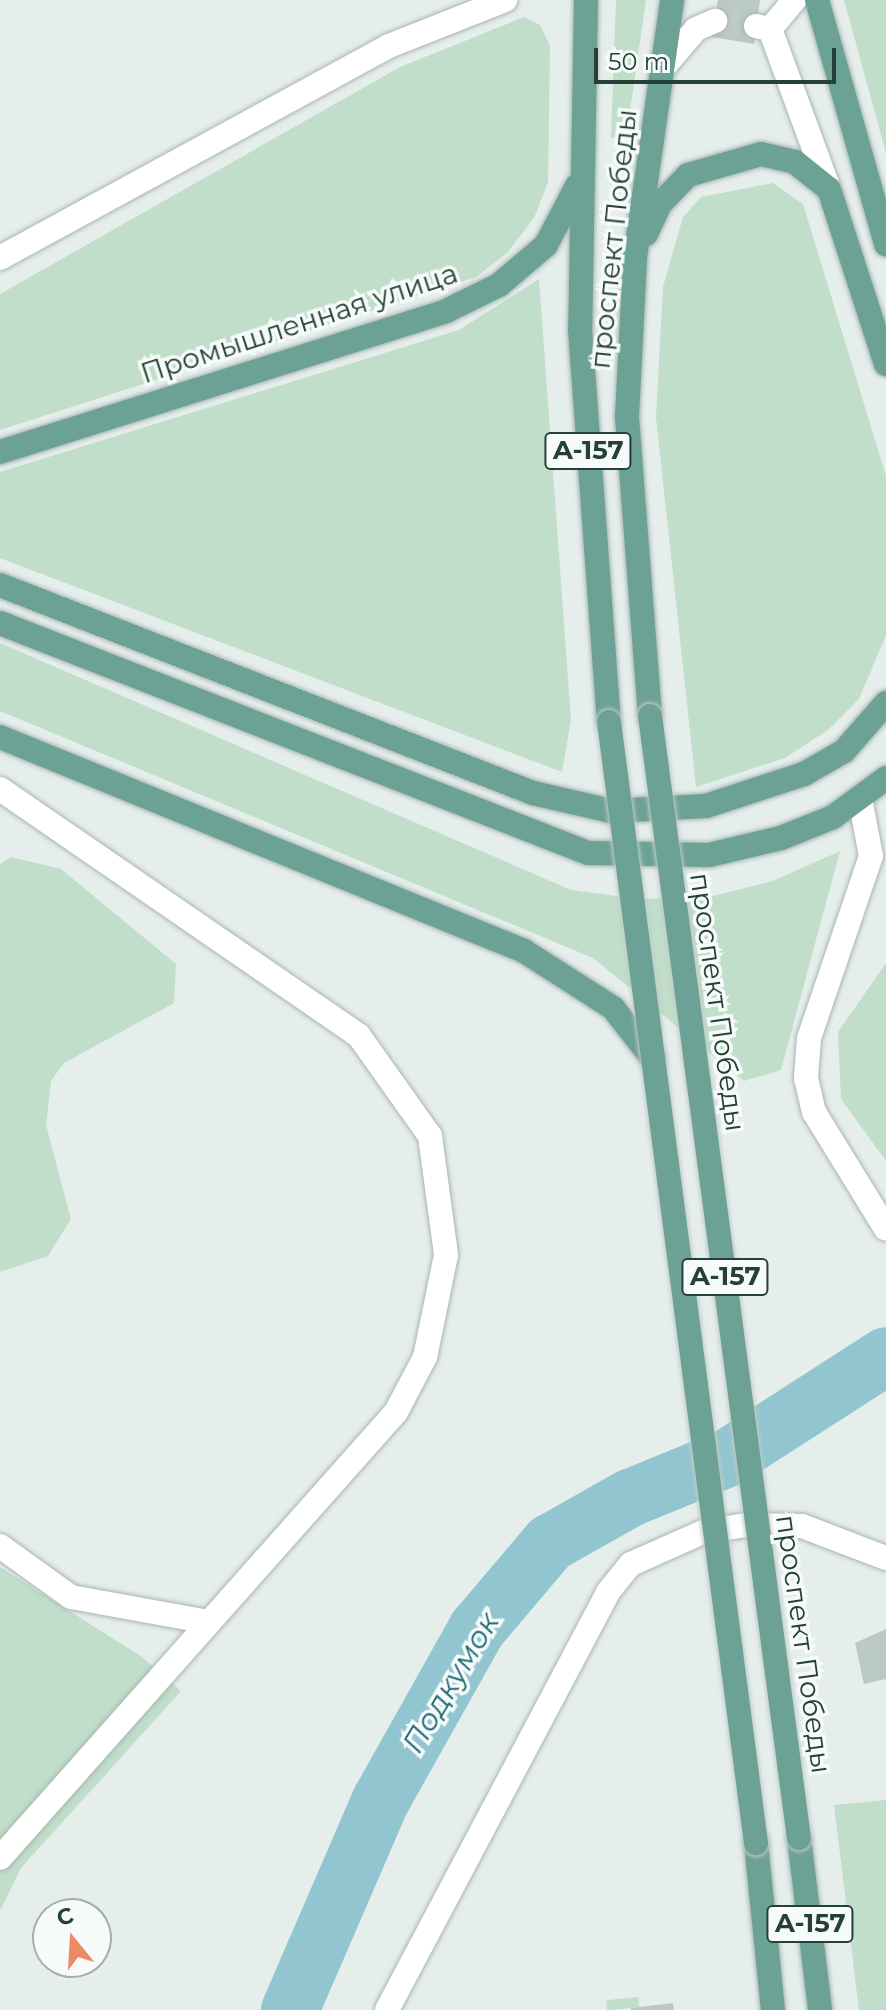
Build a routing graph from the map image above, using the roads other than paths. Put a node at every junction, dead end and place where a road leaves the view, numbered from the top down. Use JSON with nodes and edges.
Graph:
{"nodes":[{"id":1,"x":505,"y":0,"type":"edge"},
{"id":2,"x":586,"y":0,"type":"edge"},
{"id":3,"x":672,"y":0,"type":"edge"},
{"id":4,"x":794,"y":0,"type":"edge"},
{"id":5,"x":817,"y":0,"type":"edge"},
{"id":6,"x":715,"y":21,"type":"tunnel mouth"},
{"id":7,"x":662,"y":69,"type":"junction"},
{"id":8,"x":580,"y":181,"type":"junction"},
{"id":9,"x":829,"y":189,"type":"junction"},
{"id":10,"x":886,"y":244,"type":"edge"},
{"id":11,"x":0,"y":258,"type":"edge"},
{"id":12,"x":635,"y":258,"type":"junction"},
{"id":13,"x":886,"y":364,"type":"edge"},
{"id":14,"x":0,"y":452,"type":"edge"},
{"id":15,"x":0,"y":585,"type":"edge"},
{"id":16,"x":0,"y":623,"type":"edge"},
{"id":17,"x":886,"y":703,"type":"edge"},
{"id":18,"x":0,"y":737,"type":"edge"},
{"id":19,"x":886,"y":778,"type":"edge"},
{"id":20,"x":0,"y":789,"type":"edge"},
{"id":21,"x":860,"y":798,"type":"junction"},
{"id":22,"x":653,"y":1059,"type":"junction"},
{"id":23,"x":886,"y":1229,"type":"edge"},
{"id":24,"x":0,"y":1546,"type":"edge"},
{"id":25,"x":886,"y":1558,"type":"edge"},
{"id":26,"x":209,"y":1622,"type":"junction"},
{"id":27,"x":0,"y":1858,"type":"edge"},
{"id":28,"x":387,"y":2010,"type":"edge"},
{"id":29,"x":773,"y":2010,"type":"edge"},
{"id":30,"x":820,"y":2010,"type":"edge"}],
"edges":[{"from":1,"to":11,"type":"street"},
{"from":2,"to":8,"type":"main road","name":"Промышленная улица","number":"А-157"},
{"from":3,"to":7,"type":"main road","name":"проспект Победы","number":"А-157"},
{"from":4,"to":9,"type":"street"},
{"from":5,"to":10,"type":"main road"},
{"from":6,"to":7,"type":"street"},
{"from":7,"to":12,"type":"main road","name":"проспект Победы","number":"А-157"},
{"from":8,"to":14,"type":"main road","name":"Промышленная улица"},
{"from":8,"to":22,"type":"main road","name":"проспект Победы","number":"А-157","bridge":true},
{"from":9,"to":12,"type":"main road"},
{"from":9,"to":13,"type":"main road"},
{"from":12,"to":30,"type":"main road","name":"проспект Победы","number":"А-157","bridge":true},
{"from":15,"to":17,"type":"main road"},
{"from":16,"to":21,"type":"main road"},
{"from":18,"to":22,"type":"main road"},
{"from":19,"to":21,"type":"main road"},
{"from":20,"to":26,"type":"street"},
{"from":21,"to":23,"type":"street"},
{"from":22,"to":29,"type":"main road","name":"проспект Победы","number":"А-157","bridge":true},
{"from":24,"to":26,"type":"street"},
{"from":25,"to":28,"type":"street"},
{"from":26,"to":27,"type":"street"}]}
